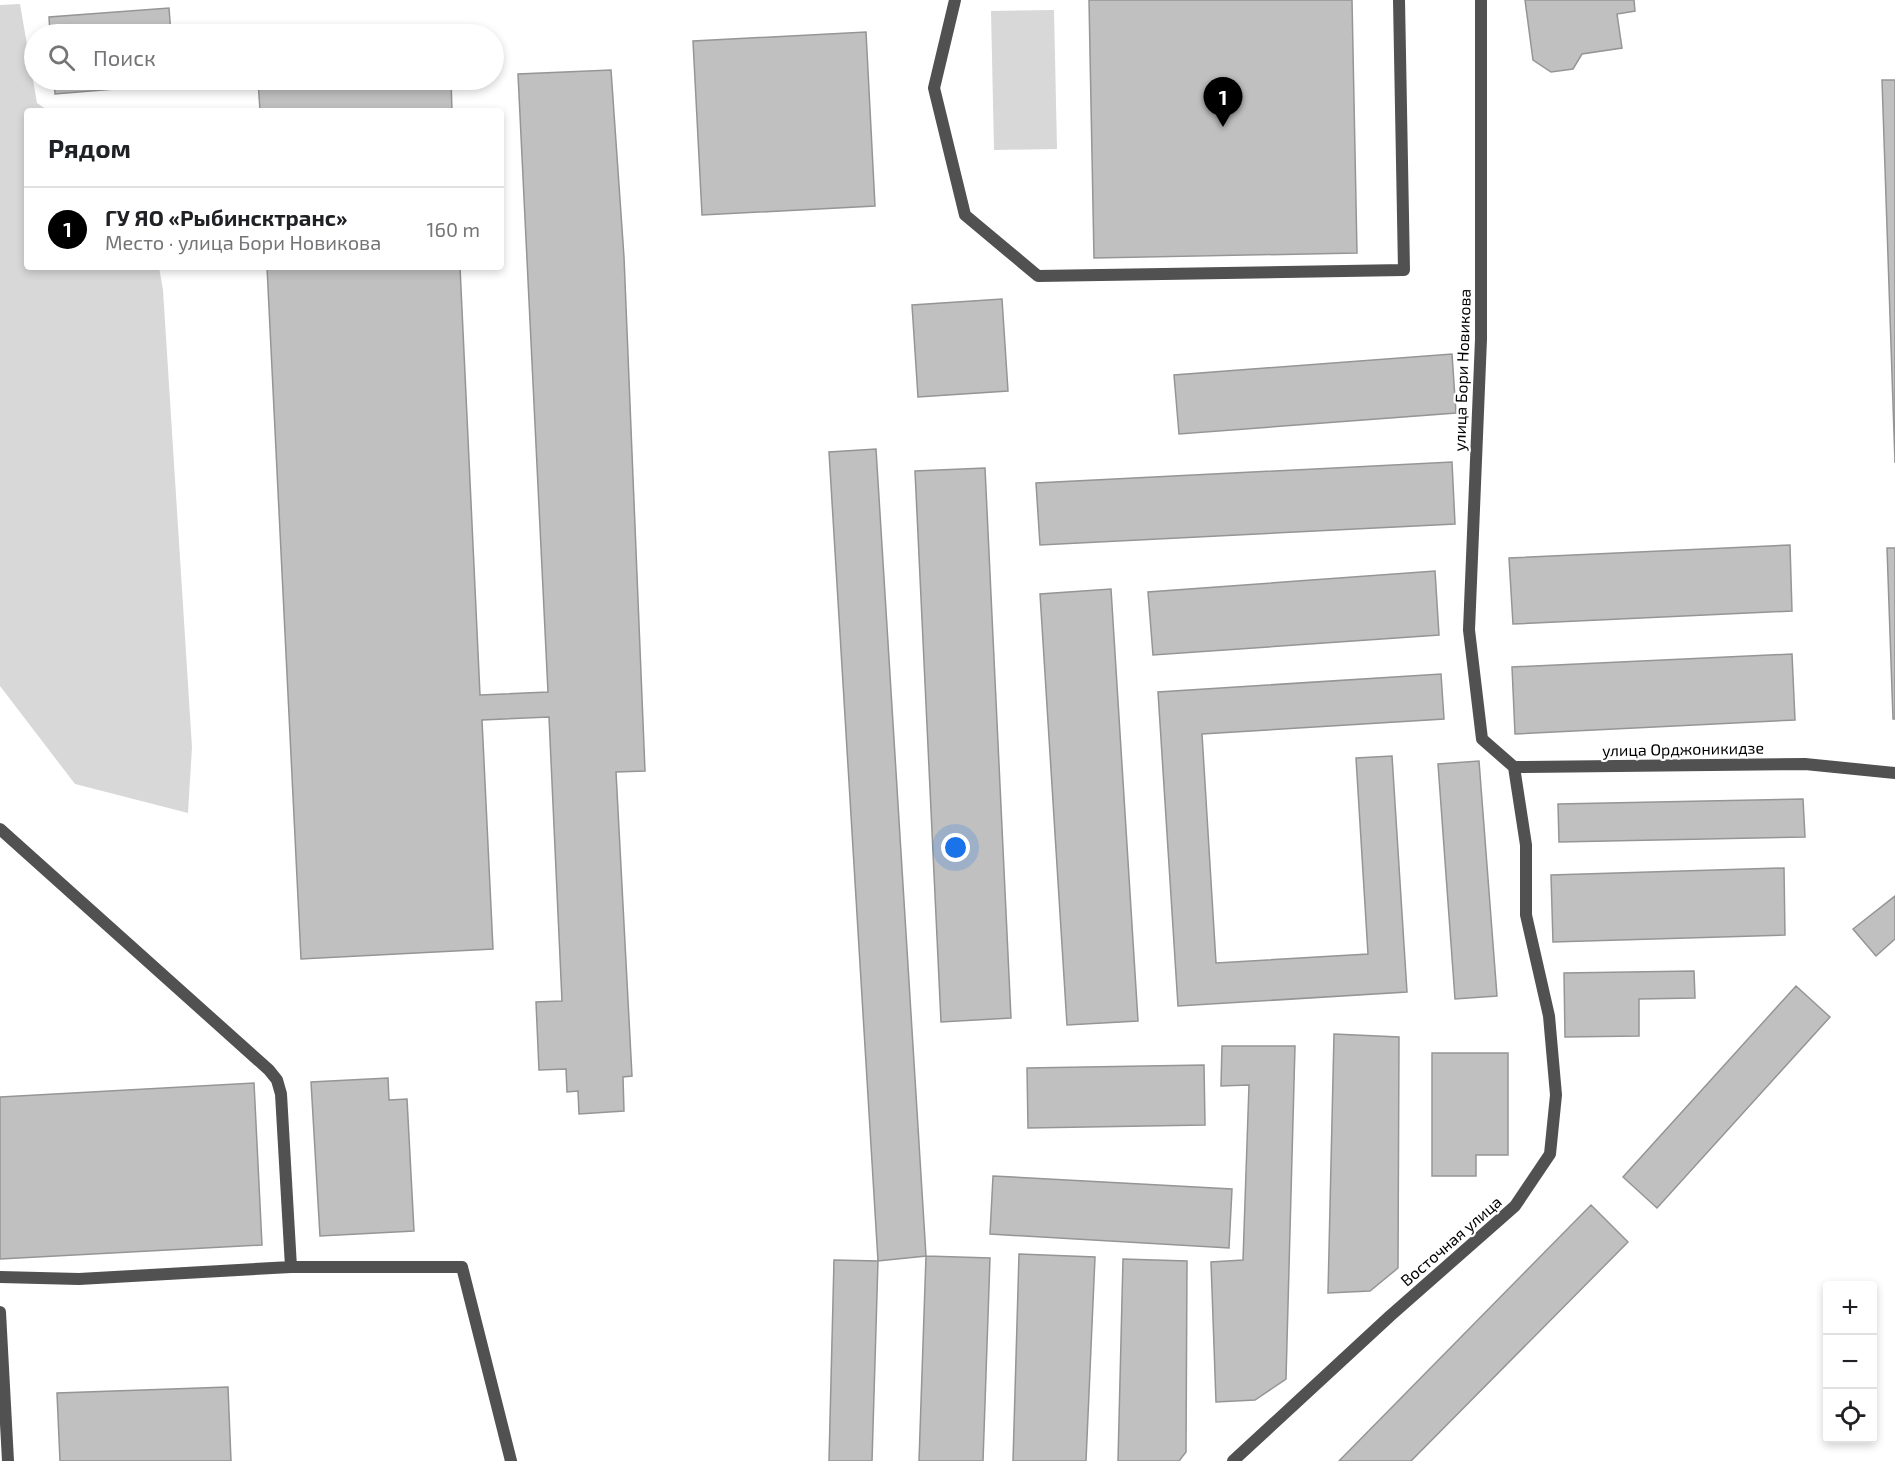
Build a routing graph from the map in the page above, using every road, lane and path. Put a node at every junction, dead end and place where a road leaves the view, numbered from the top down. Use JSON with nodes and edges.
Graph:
{"nodes":[{"id":1,"x":955,"y":0,"type":"edge"},
{"id":2,"x":1399,"y":0,"type":"edge"},
{"id":3,"x":1481,"y":0,"type":"edge"},
{"id":4,"x":1514,"y":767,"type":"junction"},
{"id":5,"x":1895,"y":773,"type":"edge"},
{"id":6,"x":0,"y":829,"type":"edge"},
{"id":7,"x":291,"y":1267,"type":"junction"},
{"id":8,"x":0,"y":1277,"type":"edge"},
{"id":9,"x":0,"y":1312,"type":"edge"},
{"id":10,"x":8,"y":1461,"type":"edge"},
{"id":11,"x":511,"y":1461,"type":"edge"},
{"id":12,"x":1233,"y":1461,"type":"edge"}],
"edges":[{"from":1,"to":2,"type":"street"},
{"from":3,"to":4,"type":"street","name":"улица Бори Новикова"},
{"from":4,"to":5,"type":"street","name":"улица Орджоникидзе"},
{"from":4,"to":12,"type":"street","name":"Восточная улица"},
{"from":6,"to":7,"type":"street"},
{"from":7,"to":8,"type":"street"},
{"from":7,"to":11,"type":"street"},
{"from":9,"to":10,"type":"street"}]}
